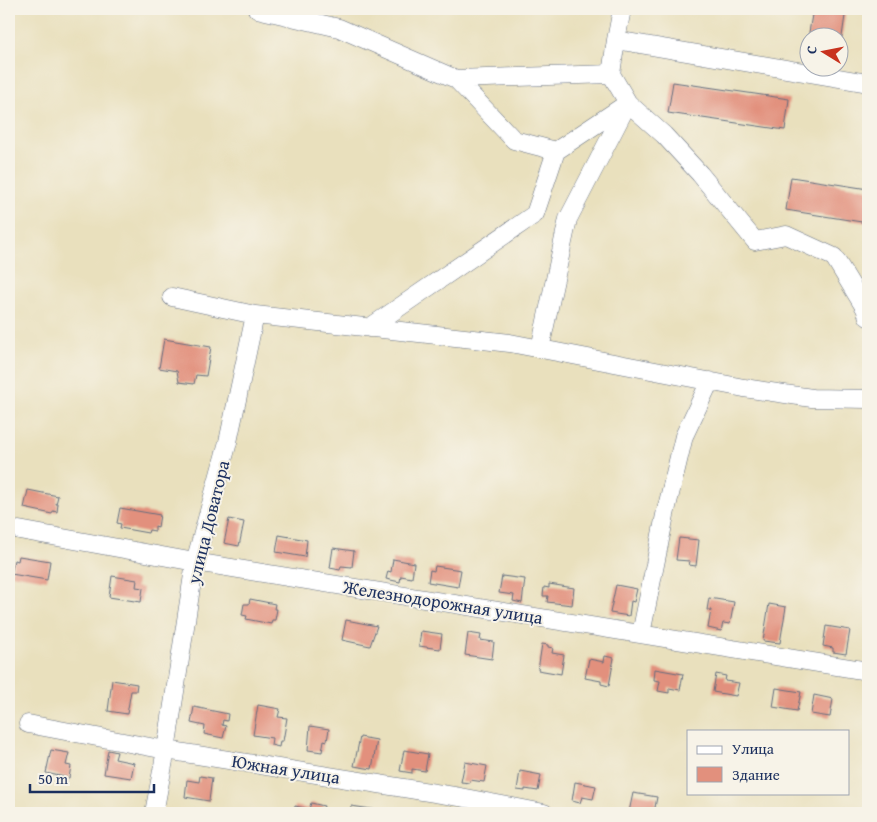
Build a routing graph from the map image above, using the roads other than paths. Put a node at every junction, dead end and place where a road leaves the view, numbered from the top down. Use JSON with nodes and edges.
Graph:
{"nodes":[{"id":1,"x":257,"y":9,"type":"edge"},
{"id":2,"x":622,"y":9,"type":"edge"},
{"id":3,"x":616,"y":40,"type":"junction"},
{"id":4,"x":611,"y":74,"type":"junction"},
{"id":5,"x":456,"y":79,"type":"junction"},
{"id":6,"x":868,"y":83,"type":"edge"},
{"id":7,"x":628,"y":103,"type":"junction"},
{"id":8,"x":556,"y":151,"type":"junction"},
{"id":9,"x":172,"y":297,"type":"dead end"},
{"id":10,"x":255,"y":315,"type":"junction"},
{"id":11,"x":868,"y":316,"type":"edge"},
{"id":12,"x":369,"y":328,"type":"junction"},
{"id":13,"x":540,"y":349,"type":"junction"},
{"id":14,"x":710,"y":381,"type":"junction"},
{"id":15,"x":868,"y":399,"type":"edge"},
{"id":16,"x":19,"y":530,"type":"dead end"},
{"id":17,"x":195,"y":562,"type":"junction"},
{"id":18,"x":641,"y":634,"type":"junction"},
{"id":19,"x":868,"y":671,"type":"edge"},
{"id":20,"x":28,"y":724,"type":"dead end"},
{"id":21,"x":166,"y":750,"type":"junction"},
{"id":22,"x":154,"y":813,"type":"edge"},
{"id":23,"x":544,"y":813,"type":"edge"}],
"edges":[{"from":1,"to":5,"type":"street"},
{"from":2,"to":3,"type":"street"},
{"from":3,"to":4,"type":"street"},
{"from":3,"to":6,"type":"street"},
{"from":4,"to":5,"type":"street"},
{"from":4,"to":7,"type":"street"},
{"from":5,"to":8,"type":"street"},
{"from":7,"to":8,"type":"street"},
{"from":7,"to":11,"type":"street"},
{"from":7,"to":13,"type":"street"},
{"from":8,"to":12,"type":"street"},
{"from":9,"to":10,"type":"street"},
{"from":10,"to":12,"type":"street"},
{"from":10,"to":17,"type":"street","name":"улица Доватора"},
{"from":12,"to":13,"type":"street"},
{"from":13,"to":14,"type":"street"},
{"from":14,"to":15,"type":"street"},
{"from":14,"to":18,"type":"street"},
{"from":16,"to":17,"type":"street","name":"Железнодорожная улица"},
{"from":17,"to":18,"type":"street","name":"Железнодорожная улица"},
{"from":17,"to":21,"type":"street","name":"улица Доватора"},
{"from":18,"to":19,"type":"street","name":"Железнодорожная улица"},
{"from":20,"to":21,"type":"street","name":"Южная улица"},
{"from":21,"to":22,"type":"street","name":"улица Доватора"},
{"from":21,"to":23,"type":"street","name":"Южная улица"}]}
